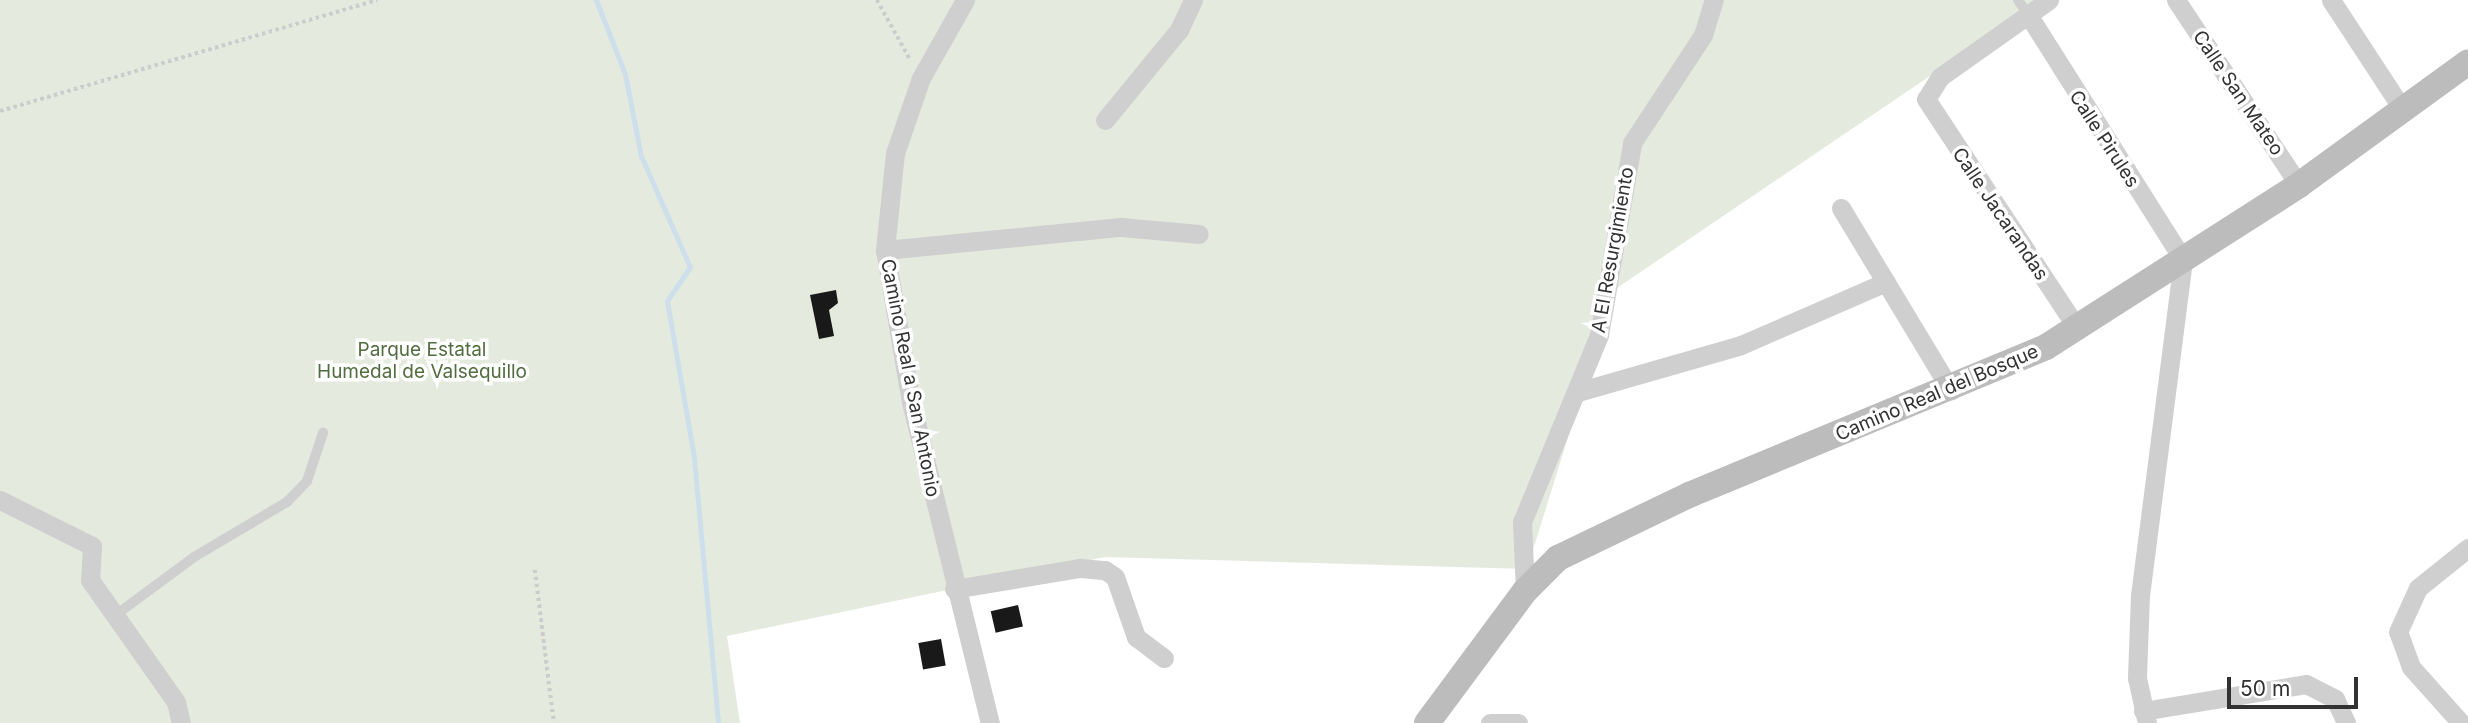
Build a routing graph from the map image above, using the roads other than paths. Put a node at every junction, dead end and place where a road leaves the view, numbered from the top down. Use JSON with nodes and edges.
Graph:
{"nodes":[{"id":1,"x":965,"y":0,"type":"edge"},
{"id":2,"x":1193,"y":0,"type":"edge"},
{"id":3,"x":1714,"y":0,"type":"edge"},
{"id":4,"x":2049,"y":0,"type":"edge"},
{"id":5,"x":2176,"y":0,"type":"edge"},
{"id":6,"x":2330,"y":0,"type":"edge"},
{"id":7,"x":2023,"y":8,"type":"edge"},
{"id":8,"x":2468,"y":62,"type":"edge"},
{"id":9,"x":2403,"y":110,"type":"junction"},
{"id":10,"x":1105,"y":120,"type":"dead end"},
{"id":11,"x":2299,"y":185,"type":"junction"},
{"id":12,"x":1842,"y":208,"type":"dead end"},
{"id":13,"x":1199,"y":234,"type":"dead end"},
{"id":14,"x":885,"y":250,"type":"junction"},
{"id":15,"x":2183,"y":260,"type":"junction"},
{"id":16,"x":1886,"y":282,"type":"junction"},
{"id":17,"x":2077,"y":328,"type":"junction"},
{"id":18,"x":1951,"y":390,"type":"junction"},
{"id":19,"x":1581,"y":391,"type":"junction"},
{"id":20,"x":323,"y":433,"type":"dead end"},
{"id":21,"x":0,"y":500,"type":"edge"},
{"id":22,"x":2468,"y":548,"type":"edge"},
{"id":23,"x":954,"y":589,"type":"junction"},
{"id":24,"x":1525,"y":591,"type":"junction"},
{"id":25,"x":117,"y":614,"type":"junction"},
{"id":26,"x":1164,"y":658,"type":"dead end"},
{"id":27,"x":2145,"y":717,"type":"edge"},
{"id":28,"x":181,"y":723,"type":"edge"},
{"id":29,"x":990,"y":723,"type":"edge"},
{"id":30,"x":1427,"y":723,"type":"edge"},
{"id":31,"x":1490,"y":723,"type":"edge"},
{"id":32,"x":1518,"y":723,"type":"edge"},
{"id":33,"x":2346,"y":723,"type":"edge"},
{"id":34,"x":2461,"y":723,"type":"edge"}],
"edges":[{"from":1,"to":14,"type":"street","name":"Camino Real a San Antonio"},
{"from":2,"to":10,"type":"street"},
{"from":3,"to":19,"type":"street","name":"A El Resurgimiento"},
{"from":4,"to":7,"type":"street"},
{"from":5,"to":11,"type":"street","name":"Calle San Mateo"},
{"from":6,"to":9,"type":"street"},
{"from":7,"to":15,"type":"street","name":"Calle Pirules"},
{"from":7,"to":17,"type":"street","name":"Calle Jacarandas"},
{"from":8,"to":9,"type":"street","name":"Camino Real del Bosque"},
{"from":9,"to":11,"type":"street","name":"Camino Real del Bosque"},
{"from":11,"to":15,"type":"street","name":"Camino Real del Bosque"},
{"from":12,"to":16,"type":"street"},
{"from":13,"to":14,"type":"street"},
{"from":14,"to":23,"type":"street","name":"Camino Real a San Antonio"},
{"from":15,"to":17,"type":"street","name":"Camino Real del Bosque"},
{"from":15,"to":27,"type":"street"},
{"from":16,"to":18,"type":"street"},
{"from":16,"to":19,"type":"street"},
{"from":17,"to":18,"type":"street","name":"Camino Real del Bosque"},
{"from":18,"to":24,"type":"street","name":"Camino Real del Bosque"},
{"from":19,"to":24,"type":"street","name":"A El Resurgimiento"},
{"from":20,"to":25,"type":"lane"},
{"from":21,"to":25,"type":"street"},
{"from":22,"to":34,"type":"street"},
{"from":23,"to":26,"type":"street"},
{"from":23,"to":29,"type":"street","name":"Camino Real a San Antonio"},
{"from":24,"to":30,"type":"street"},
{"from":25,"to":28,"type":"street"},
{"from":27,"to":33,"type":"street"},
{"from":31,"to":32,"type":"street"}]}
